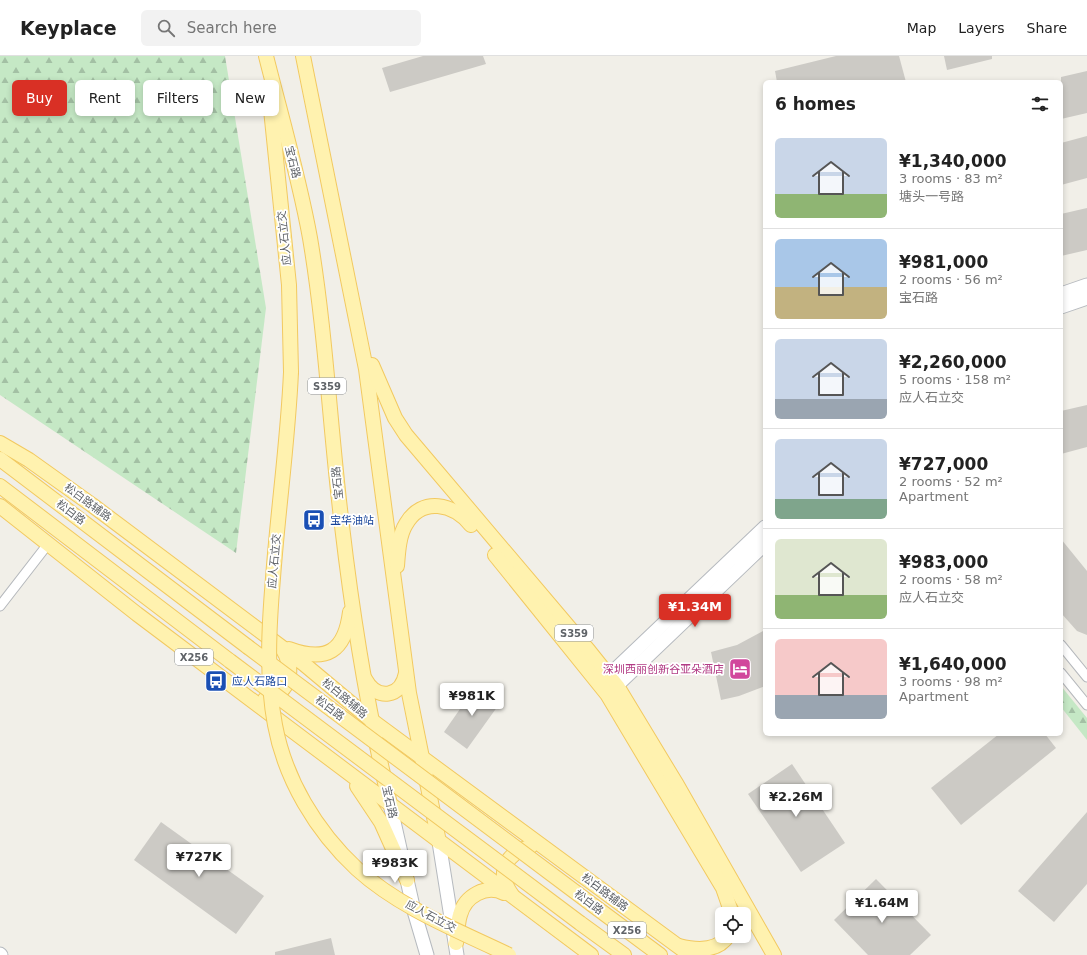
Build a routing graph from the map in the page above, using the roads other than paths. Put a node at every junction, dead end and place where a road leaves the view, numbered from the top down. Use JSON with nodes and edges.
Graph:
{"nodes":[{"id":1,"x":266,"y":56,"type":"edge"},
{"id":2,"x":303,"y":56,"type":"edge"},
{"id":3,"x":1087,"y":285,"type":"edge"},
{"id":4,"x":1063,"y":293,"type":"edge"},
{"id":5,"x":1087,"y":298,"type":"edge"},
{"id":6,"x":1063,"y":306,"type":"edge"},
{"id":7,"x":358,"y":324,"type":"junction"},
{"id":8,"x":0,"y":443,"type":"edge"},
{"id":9,"x":0,"y":459,"type":"edge"},
{"id":10,"x":0,"y":486,"type":"edge"},
{"id":11,"x":0,"y":506,"type":"edge"},
{"id":12,"x":763,"y":529,"type":"edge"},
{"id":13,"x":48,"y":544,"type":"junction"},
{"id":14,"x":763,"y":546,"type":"edge"},
{"id":15,"x":396,"y":598,"type":"junction"},
{"id":16,"x":351,"y":600,"type":"junction"},
{"id":17,"x":0,"y":606,"type":"edge"},
{"id":18,"x":280,"y":646,"type":"junction"},
{"id":19,"x":1063,"y":648,"type":"edge"},
{"id":20,"x":406,"y":672,"type":"junction"},
{"id":21,"x":1063,"y":676,"type":"edge"},
{"id":22,"x":364,"y":677,"type":"junction"},
{"id":23,"x":1087,"y":678,"type":"edge"},
{"id":24,"x":608,"y":685,"type":"junction"},
{"id":25,"x":241,"y":693,"type":"junction"},
{"id":26,"x":1087,"y":706,"type":"edge"},
{"id":27,"x":371,"y":720,"type":"junction"},
{"id":28,"x":420,"y":755,"type":"junction"},
{"id":29,"x":347,"y":773,"type":"junction"},
{"id":30,"x":390,"y":804,"type":"junction"},
{"id":31,"x":439,"y":842,"type":"junction"},
{"id":32,"x":549,"y":850,"type":"junction"},
{"id":33,"x":407,"y":880,"type":"junction"},
{"id":34,"x":513,"y":897,"type":"junction"},
{"id":35,"x":730,"y":907,"type":"edge"},
{"id":36,"x":720,"y":943,"type":"edge"},
{"id":37,"x":676,"y":945,"type":"junction"},
{"id":38,"x":457,"y":949,"type":"edge"},
{"id":39,"x":427,"y":955,"type":"edge"},
{"id":40,"x":509,"y":955,"type":"edge"},
{"id":41,"x":591,"y":955,"type":"edge"},
{"id":42,"x":624,"y":955,"type":"edge"},
{"id":43,"x":660,"y":955,"type":"edge"},
{"id":44,"x":690,"y":955,"type":"edge"},
{"id":45,"x":774,"y":955,"type":"edge"}],
"edges":[{"from":1,"to":16,"type":"main road","name":"宝石路","number":"S359"},
{"from":1,"to":40,"type":"main road","name":"应人石立交","number":"S359","bridge":true},
{"from":2,"to":7,"type":"main road","number":"S359"},
{"from":3,"to":4,"type":"street"},
{"from":5,"to":6,"type":"street"},
{"from":7,"to":15,"type":"main road","number":"S359"},
{"from":7,"to":24,"type":"main road","number":"S359"},
{"from":8,"to":18,"type":"main road","name":"松白路辅路"},
{"from":9,"to":43,"type":"main road","name":"松白路","number":"X256","bridge":true},
{"from":10,"to":42,"type":"main road","name":"松白路","number":"X256","bridge":true},
{"from":11,"to":13,"type":"main road","number":"X256"},
{"from":12,"to":24,"type":"street"},
{"from":13,"to":17,"type":"street"},
{"from":13,"to":25,"type":"main road","number":"X256"},
{"from":14,"to":24,"type":"street"},
{"from":15,"to":20,"type":"main road","number":"S359"},
{"from":15,"to":24,"type":"main road"},
{"from":16,"to":18,"type":"main road"},
{"from":16,"to":22,"type":"main road","name":"宝石路","number":"S359"},
{"from":18,"to":25,"type":"main road"},
{"from":18,"to":27,"type":"main road","name":"松白路辅路"},
{"from":19,"to":23,"type":"street"},
{"from":20,"to":22,"type":"main road"},
{"from":20,"to":28,"type":"main road","number":"S359"},
{"from":21,"to":26,"type":"street"},
{"from":22,"to":27,"type":"main road","name":"宝石路","number":"S359"},
{"from":24,"to":35,"type":"main road"},
{"from":24,"to":45,"type":"main road","number":"S359"},
{"from":25,"to":29,"type":"main road","number":"X256"},
{"from":27,"to":28,"type":"main road","name":"松白路辅路"},
{"from":27,"to":30,"type":"main road","name":"宝石路","number":"S359"},
{"from":28,"to":31,"type":"main road","number":"S359"},
{"from":28,"to":32,"type":"main road","name":"松白路辅路"},
{"from":29,"to":30,"type":"main road","number":"X256"},
{"from":29,"to":33,"type":"main road"},
{"from":30,"to":31,"type":"main road"},
{"from":30,"to":33,"type":"street","name":"宝石路"},
{"from":31,"to":34,"type":"main road"},
{"from":31,"to":38,"type":"street"},
{"from":32,"to":34,"type":"main road"},
{"from":32,"to":37,"type":"main road","name":"松白路辅路"},
{"from":33,"to":39,"type":"street","name":"宝石路"},
{"from":34,"to":38,"type":"main road"},
{"from":34,"to":41,"type":"main road"},
{"from":36,"to":37,"type":"main road"},
{"from":37,"to":44,"type":"main road","name":"松白路辅路"}]}
